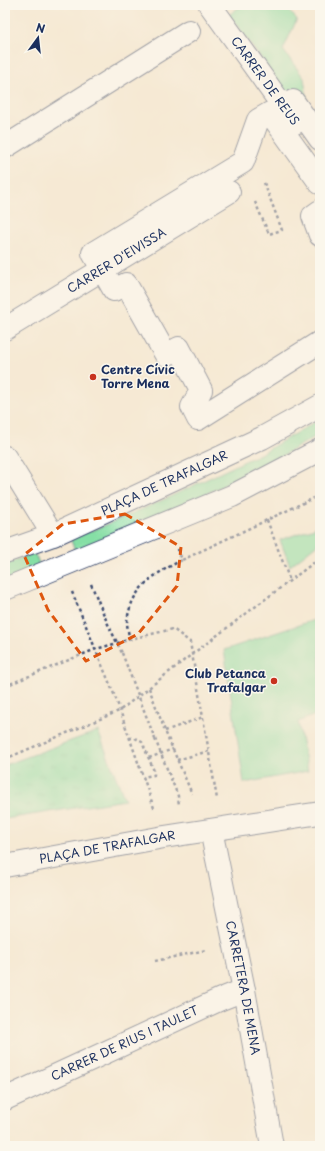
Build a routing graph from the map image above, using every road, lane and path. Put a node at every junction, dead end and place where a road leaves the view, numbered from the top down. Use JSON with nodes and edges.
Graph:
{"nodes":[{"id":1,"x":210,"y":5,"type":"edge"},
{"id":2,"x":222,"y":5,"type":"edge"},
{"id":3,"x":315,"y":5,"type":"edge"},
{"id":4,"x":320,"y":16,"type":"edge"},
{"id":5,"x":189,"y":31,"type":"dead end"},
{"id":6,"x":320,"y":139,"type":"edge"},
{"id":7,"x":5,"y":147,"type":"edge"},
{"id":8,"x":320,"y":158,"type":"edge"},
{"id":9,"x":320,"y":183,"type":"edge"},
{"id":10,"x":229,"y":192,"type":"dead end"},
{"id":11,"x":320,"y":211,"type":"edge"},
{"id":12,"x":282,"y":230,"type":"dead end"},
{"id":13,"x":269,"y":234,"type":"dead end"},
{"id":14,"x":320,"y":235,"type":"edge"},
{"id":15,"x":102,"y":270,"type":"junction"},
{"id":16,"x":5,"y":329,"type":"edge"},
{"id":17,"x":320,"y":342,"type":"edge"},
{"id":18,"x":320,"y":406,"type":"edge"},
{"id":19,"x":320,"y":450,"type":"edge"},
{"id":20,"x":5,"y":457,"type":"edge"},
{"id":21,"x":320,"y":495,"type":"edge"},
{"id":22,"x":267,"y":520,"type":"junction"},
{"id":23,"x":53,"y":535,"type":"junction"},
{"id":24,"x":176,"y":546,"type":"dead end"},
{"id":25,"x":5,"y":552,"type":"edge"},
{"id":26,"x":320,"y":558,"type":"edge"},
{"id":27,"x":182,"y":560,"type":"junction"},
{"id":28,"x":290,"y":581,"type":"junction"},
{"id":29,"x":5,"y":589,"type":"edge"},
{"id":30,"x":92,"y":589,"type":"dead end"},
{"id":31,"x":74,"y":596,"type":"dead end"},
{"id":32,"x":129,"y":640,"type":"junction"},
{"id":33,"x":117,"y":644,"type":"junction"},
{"id":34,"x":96,"y":649,"type":"junction"},
{"id":35,"x":191,"y":655,"type":"junction"},
{"id":36,"x":5,"y":686,"type":"edge"},
{"id":37,"x":149,"y":688,"type":"junction"},
{"id":38,"x":119,"y":711,"type":"junction"},
{"id":39,"x":203,"y":717,"type":"junction"},
{"id":40,"x":165,"y":731,"type":"junction"},
{"id":41,"x":129,"y":738,"type":"junction"},
{"id":42,"x":173,"y":749,"type":"junction"},
{"id":43,"x":209,"y":751,"type":"junction"},
{"id":44,"x":161,"y":754,"type":"junction"},
{"id":45,"x":149,"y":758,"type":"junction"},
{"id":46,"x":5,"y":759,"type":"edge"},
{"id":47,"x":177,"y":760,"type":"junction"},
{"id":48,"x":143,"y":777,"type":"junction"},
{"id":49,"x":192,"y":794,"type":"dead end"},
{"id":50,"x":217,"y":799,"type":"dead end"},
{"id":51,"x":179,"y":806,"type":"dead end"},
{"id":52,"x":154,"y":808,"type":"dead end"},
{"id":53,"x":320,"y":813,"type":"edge"},
{"id":54,"x":211,"y":830,"type":"junction"},
{"id":55,"x":5,"y":866,"type":"edge"},
{"id":56,"x":206,"y":950,"type":"dead end"},
{"id":57,"x":155,"y":961,"type":"dead end"},
{"id":58,"x":244,"y":990,"type":"junction"},
{"id":59,"x":5,"y":1099,"type":"edge"},
{"id":60,"x":272,"y":1146,"type":"edge"}],
"edges":[{"from":1,"to":8,"type":"street","name":"CARRER DE REUS"},
{"from":2,"to":6,"type":"street"},
{"from":3,"to":4,"type":"path"},
{"from":5,"to":7,"type":"street"},
{"from":9,"to":15,"type":"street"},
{"from":10,"to":15,"type":"street","name":"CARRER D'EIVISSA"},
{"from":11,"to":14,"type":"street"},
{"from":12,"to":13,"type":"path"},
{"from":15,"to":16,"type":"street","name":"CARRER D'EIVISSA"},
{"from":15,"to":17,"type":"street"},
{"from":18,"to":23,"type":"street","name":"PLAÇA DE TRAFALGAR"},
{"from":19,"to":29,"type":"street"},
{"from":20,"to":23,"type":"street"},
{"from":21,"to":22,"type":"path"},
{"from":22,"to":27,"type":"path"},
{"from":22,"to":28,"type":"path"},
{"from":23,"to":25,"type":"street","name":"PLAÇA DE TRAFALGAR"},
{"from":24,"to":27,"type":"path"},
{"from":26,"to":28,"type":"path"},
{"from":27,"to":32,"type":"path"},
{"from":28,"to":35,"type":"path"},
{"from":30,"to":33,"type":"path"},
{"from":31,"to":34,"type":"path"},
{"from":32,"to":33,"type":"path"},
{"from":32,"to":35,"type":"path"},
{"from":33,"to":34,"type":"path"},
{"from":33,"to":44,"type":"path","bridge":true},
{"from":34,"to":36,"type":"path"},
{"from":34,"to":38,"type":"path"},
{"from":35,"to":37,"type":"path"},
{"from":35,"to":39,"type":"path"},
{"from":37,"to":38,"type":"path"},
{"from":37,"to":40,"type":"path"},
{"from":38,"to":41,"type":"path"},
{"from":38,"to":46,"type":"path"},
{"from":39,"to":40,"type":"path"},
{"from":39,"to":43,"type":"path"},
{"from":40,"to":42,"type":"path"},
{"from":41,"to":45,"type":"path"},
{"from":41,"to":48,"type":"path"},
{"from":42,"to":44,"type":"path"},
{"from":42,"to":47,"type":"path"},
{"from":43,"to":47,"type":"path"},
{"from":43,"to":50,"type":"path"},
{"from":44,"to":45,"type":"path"},
{"from":44,"to":51,"type":"path"},
{"from":45,"to":48,"type":"path"},
{"from":47,"to":49,"type":"path"},
{"from":48,"to":52,"type":"path"},
{"from":53,"to":54,"type":"street","name":"PLAÇA DE TRAFALGAR"},
{"from":54,"to":55,"type":"street","name":"PLAÇA DE TRAFALGAR"},
{"from":54,"to":58,"type":"street","name":"CARRETERA DE MENA"},
{"from":56,"to":57,"type":"path"},
{"from":58,"to":59,"type":"street","name":"CARRER DE RIUS I TAULET"},
{"from":58,"to":60,"type":"street","name":"CARRETERA DE MENA"}]}
